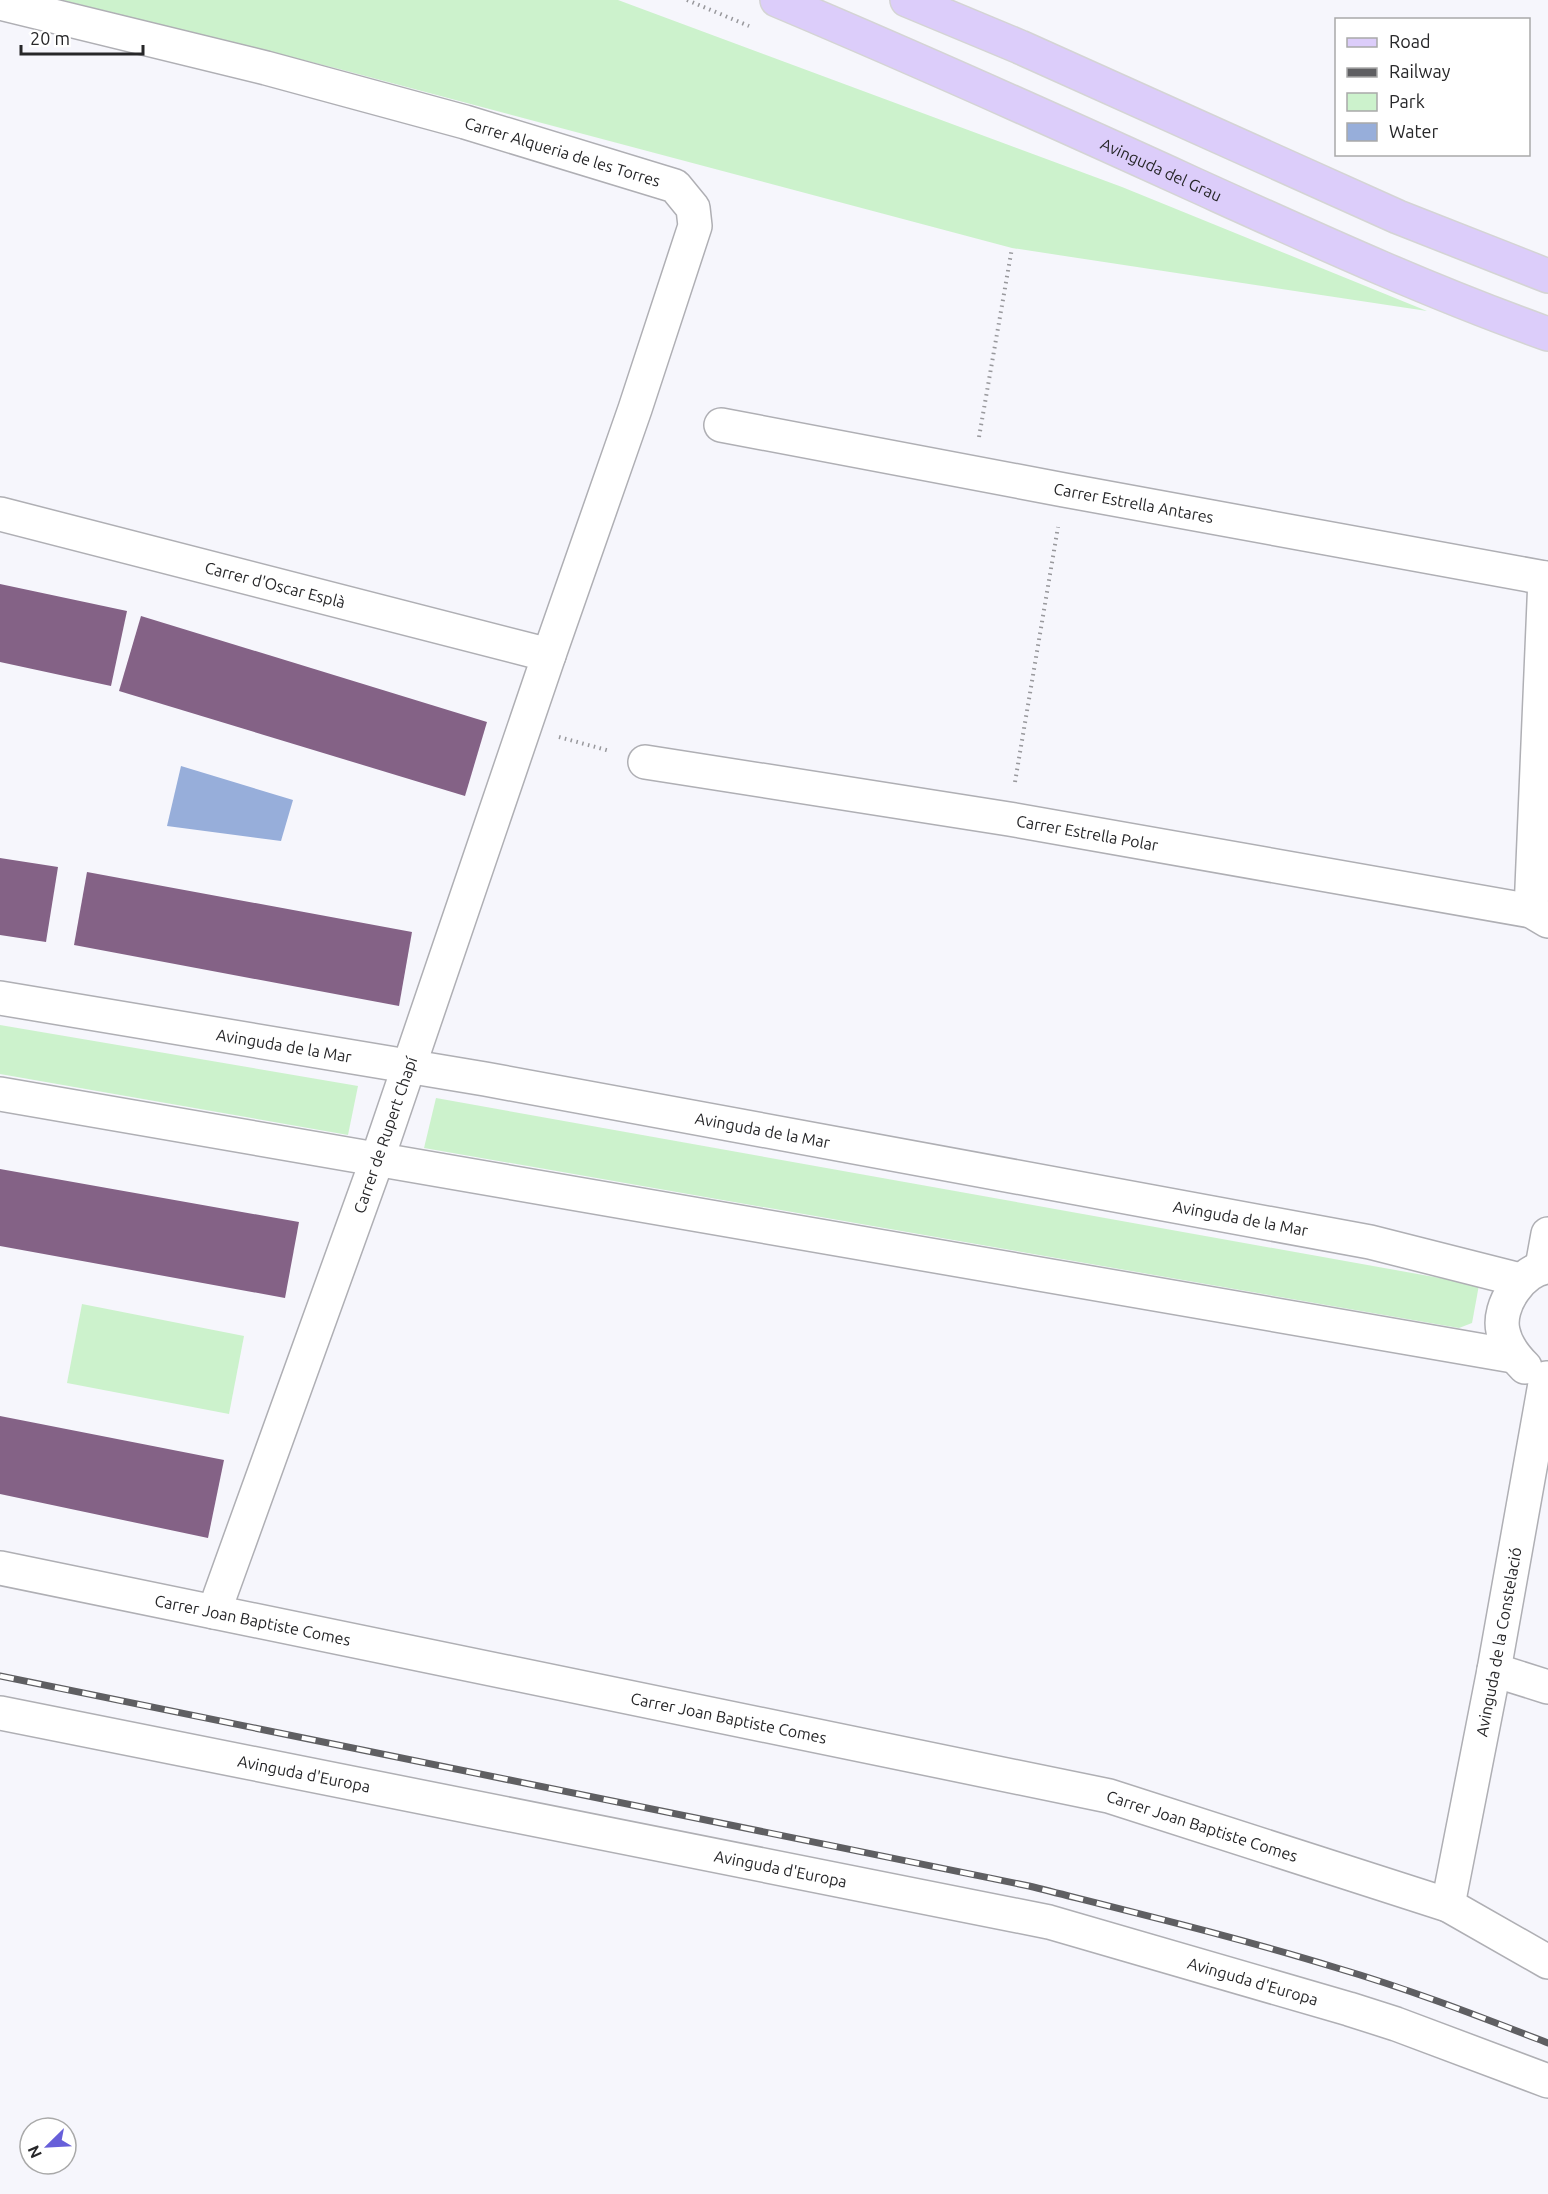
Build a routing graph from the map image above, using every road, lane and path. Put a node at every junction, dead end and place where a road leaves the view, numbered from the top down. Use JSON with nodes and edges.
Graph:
{"nodes":[{"id":1,"x":777,"y":0,"type":"edge"},
{"id":2,"x":908,"y":0,"type":"edge"},
{"id":3,"x":0,"y":3,"type":"edge"},
{"id":4,"x":1012,"y":248,"type":"dead end"},
{"id":5,"x":1548,"y":276,"type":"edge"},
{"id":6,"x":1548,"y":334,"type":"edge"},
{"id":7,"x":721,"y":425,"type":"dead end"},
{"id":8,"x":973,"y":473,"type":"junction"},
{"id":9,"x":1064,"y":490,"type":"junction"},
{"id":10,"x":0,"y":514,"type":"edge"},
{"id":11,"x":1547,"y":579,"type":"edge"},
{"id":12,"x":549,"y":655,"type":"junction"},
{"id":13,"x":525,"y":727,"type":"junction"},
{"id":14,"x":645,"y":762,"type":"joint"},
{"id":15,"x":1009,"y":819,"type":"junction"},
{"id":16,"x":1539,"y":916,"type":"edge"},
{"id":17,"x":0,"y":998,"type":"edge"},
{"id":18,"x":409,"y":1066,"type":"junction"},
{"id":19,"x":0,"y":1094,"type":"edge"},
{"id":20,"x":377,"y":1160,"type":"junction"},
{"id":21,"x":1548,"y":1233,"type":"edge"},
{"id":22,"x":1537,"y":1271,"type":"edge"},
{"id":23,"x":1513,"y":1356,"type":"junction"},
{"id":24,"x":1547,"y":1378,"type":"edge"},
{"id":25,"x":0,"y":1568,"type":"edge"},
{"id":26,"x":213,"y":1612,"type":"junction"},
{"id":27,"x":1494,"y":1670,"type":"junction"},
{"id":28,"x":1548,"y":1688,"type":"edge"},
{"id":29,"x":0,"y":1713,"type":"edge"},
{"id":30,"x":1448,"y":1905,"type":"junction"},
{"id":31,"x":1548,"y":1962,"type":"edge"},
{"id":32,"x":1548,"y":2081,"type":"edge"}],
"edges":[{"from":1,"to":6,"type":"main road","name":"Avinguda del Grau"},
{"from":2,"to":5,"type":"main road"},
{"from":3,"to":12,"type":"street","name":"Carrer Alqueria de les Torres"},
{"from":4,"to":8,"type":"path"},
{"from":7,"to":8,"type":"street","name":"Carrer Estrella Antares"},
{"from":8,"to":9,"type":"street","name":"Carrer Estrella Antares"},
{"from":9,"to":11,"type":"street","name":"Carrer Estrella Antares"},
{"from":9,"to":15,"type":"path"},
{"from":10,"to":12,"type":"street","name":"Carrer d'Oscar Esplà"},
{"from":11,"to":16,"type":"street","name":"Carrer Estrella Polar"},
{"from":12,"to":13,"type":"street","name":"Carrer de Rupert Chapí"},
{"from":13,"to":14,"type":"path"},
{"from":13,"to":18,"type":"street","name":"Carrer de Rupert Chapí"},
{"from":14,"to":15,"type":"street","name":"Carrer Estrella Polar"},
{"from":15,"to":16,"type":"street","name":"Carrer Estrella Polar"},
{"from":17,"to":18,"type":"street","name":"Avinguda de la Mar"},
{"from":18,"to":20,"type":"street","name":"Carrer de Rupert Chapí"},
{"from":18,"to":22,"type":"street","name":"Avinguda de la Mar"},
{"from":19,"to":20,"type":"street"},
{"from":20,"to":23,"type":"street"},
{"from":20,"to":26,"type":"street","name":"Carrer de Rupert Chapí"},
{"from":21,"to":22,"type":"street"},
{"from":22,"to":23,"type":"street"},
{"from":23,"to":24,"type":"street"},
{"from":24,"to":27,"type":"street","name":"Avinguda de la Constelació"},
{"from":25,"to":26,"type":"street","name":"Carrer Joan Baptiste Comes"},
{"from":26,"to":30,"type":"street","name":"Carrer Joan Baptiste Comes"},
{"from":27,"to":28,"type":"street"},
{"from":27,"to":30,"type":"street","name":"Avinguda de la Constelació"},
{"from":29,"to":32,"type":"street","name":"Avinguda d'Europa"},
{"from":30,"to":31,"type":"street","name":"Carrer Joan Baptiste Comes"}]}
